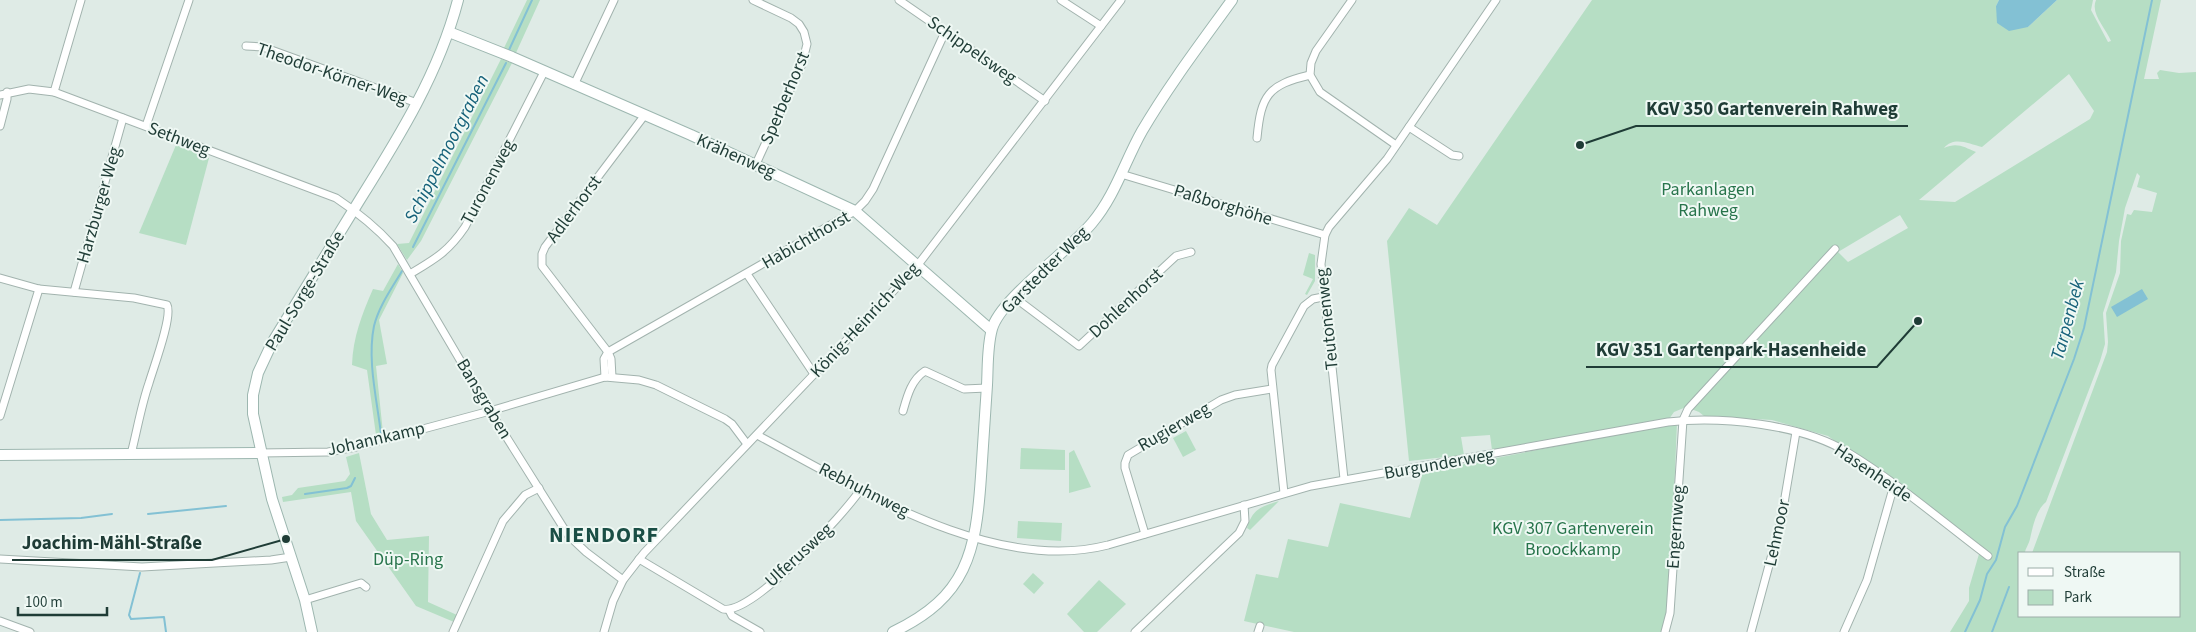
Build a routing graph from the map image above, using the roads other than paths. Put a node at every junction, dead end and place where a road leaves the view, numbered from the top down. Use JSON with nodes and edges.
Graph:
{"nodes":[{"id":1,"x":81,"y":0,"type":"edge"},
{"id":2,"x":190,"y":0,"type":"edge"},
{"id":3,"x":458,"y":0,"type":"edge"},
{"id":4,"x":614,"y":0,"type":"edge"},
{"id":5,"x":752,"y":0,"type":"edge"},
{"id":6,"x":899,"y":0,"type":"edge"},
{"id":7,"x":1061,"y":0,"type":"edge"},
{"id":8,"x":1121,"y":0,"type":"edge"},
{"id":9,"x":1232,"y":0,"type":"edge"},
{"id":10,"x":1352,"y":0,"type":"edge"},
{"id":11,"x":1496,"y":0,"type":"edge"},
{"id":12,"x":1101,"y":26,"type":"junction"},
{"id":13,"x":449,"y":32,"type":"junction"},
{"id":14,"x":945,"y":32,"type":"junction"},
{"id":15,"x":246,"y":46,"type":"dead end"},
{"id":16,"x":544,"y":72,"type":"junction"},
{"id":17,"x":1310,"y":75,"type":"junction"},
{"id":18,"x":574,"y":85,"type":"junction"},
{"id":19,"x":54,"y":92,"type":"junction"},
{"id":20,"x":3,"y":94,"type":"edge"},
{"id":21,"x":1045,"y":101,"type":"junction"},
{"id":22,"x":417,"y":103,"type":"junction"},
{"id":23,"x":644,"y":116,"type":"junction"},
{"id":24,"x":123,"y":118,"type":"junction"},
{"id":25,"x":0,"y":126,"type":"edge"},
{"id":26,"x":146,"y":126,"type":"junction"},
{"id":27,"x":1409,"y":127,"type":"junction"},
{"id":28,"x":1257,"y":138,"type":"dead end"},
{"id":29,"x":1396,"y":145,"type":"junction"},
{"id":30,"x":1459,"y":156,"type":"dead end"},
{"id":31,"x":756,"y":164,"type":"junction"},
{"id":32,"x":1121,"y":174,"type":"junction"},
{"id":33,"x":354,"y":210,"type":"junction"},
{"id":34,"x":855,"y":211,"type":"junction"},
{"id":35,"x":1325,"y":236,"type":"junction"},
{"id":36,"x":1835,"y":250,"type":"dead end"},
{"id":37,"x":1191,"y":252,"type":"dead end"},
{"id":38,"x":917,"y":266,"type":"junction"},
{"id":39,"x":410,"y":274,"type":"junction"},
{"id":40,"x":747,"y":274,"type":"junction"},
{"id":41,"x":0,"y":278,"type":"edge"},
{"id":42,"x":39,"y":290,"type":"junction"},
{"id":43,"x":74,"y":292,"type":"junction"},
{"id":44,"x":1014,"y":297,"type":"junction"},
{"id":45,"x":1323,"y":297,"type":"junction"},
{"id":46,"x":992,"y":330,"type":"junction"},
{"id":47,"x":608,"y":352,"type":"junction"},
{"id":48,"x":814,"y":374,"type":"junction"},
{"id":49,"x":608,"y":377,"type":"junction"},
{"id":50,"x":987,"y":388,"type":"junction"},
{"id":51,"x":1272,"y":389,"type":"junction"},
{"id":52,"x":490,"y":411,"type":"junction"},
{"id":53,"x":903,"y":411,"type":"dead end"},
{"id":54,"x":0,"y":416,"type":"edge"},
{"id":55,"x":1683,"y":420,"type":"junction"},
{"id":56,"x":1796,"y":432,"type":"junction"},
{"id":57,"x":757,"y":435,"type":"junction"},
{"id":58,"x":747,"y":444,"type":"junction"},
{"id":59,"x":260,"y":453,"type":"junction"},
{"id":60,"x":131,"y":454,"type":"junction"},
{"id":61,"x":0,"y":455,"type":"edge"},
{"id":62,"x":1344,"y":480,"type":"junction"},
{"id":63,"x":1894,"y":486,"type":"junction"},
{"id":64,"x":538,"y":488,"type":"junction"},
{"id":65,"x":861,"y":489,"type":"junction"},
{"id":66,"x":1284,"y":493,"type":"junction"},
{"id":67,"x":1244,"y":505,"type":"junction"},
{"id":68,"x":1145,"y":534,"type":"junction"},
{"id":69,"x":975,"y":537,"type":"junction"},
{"id":70,"x":1988,"y":556,"type":"dead end"},
{"id":71,"x":291,"y":557,"type":"junction"},
{"id":72,"x":0,"y":559,"type":"edge"},
{"id":73,"x":639,"y":559,"type":"junction"},
{"id":74,"x":623,"y":580,"type":"junction"},
{"id":75,"x":366,"y":587,"type":"dead end"},
{"id":76,"x":306,"y":600,"type":"junction"},
{"id":77,"x":729,"y":610,"type":"junction"},
{"id":78,"x":0,"y":621,"type":"edge"},
{"id":79,"x":30,"y":632,"type":"edge"},
{"id":80,"x":312,"y":632,"type":"edge"},
{"id":81,"x":453,"y":632,"type":"edge"},
{"id":82,"x":604,"y":632,"type":"edge"},
{"id":83,"x":760,"y":632,"type":"edge"},
{"id":84,"x":893,"y":632,"type":"edge"},
{"id":85,"x":1135,"y":632,"type":"edge"},
{"id":86,"x":1665,"y":632,"type":"edge"},
{"id":87,"x":1751,"y":632,"type":"edge"},
{"id":88,"x":1844,"y":632,"type":"edge"}],
"edges":[{"from":1,"to":19,"type":"street"},
{"from":2,"to":26,"type":"street"},
{"from":3,"to":13,"type":"street","name":"Paul-Sorge-Straße"},
{"from":4,"to":18,"type":"street"},
{"from":5,"to":31,"type":"street","name":"Sperberhorst"},
{"from":6,"to":14,"type":"street","name":"Schippelsweg"},
{"from":7,"to":12,"type":"street"},
{"from":8,"to":12,"type":"street","name":"König-Heinrich-Weg"},
{"from":9,"to":32,"type":"street","name":"Garstedter Weg"},
{"from":10,"to":17,"type":"street"},
{"from":11,"to":27,"type":"street","name":"Teutonenweg"},
{"from":12,"to":21,"type":"street","name":"König-Heinrich-Weg"},
{"from":13,"to":16,"type":"street","name":"Krähenweg"},
{"from":13,"to":22,"type":"street","name":"Paul-Sorge-Straße"},
{"from":14,"to":21,"type":"street","name":"Schippelsweg"},
{"from":14,"to":34,"type":"street","name":"Habichthorst"},
{"from":15,"to":22,"type":"street","name":"Theodor-Körner-Weg"},
{"from":16,"to":18,"type":"street","name":"Krähenweg"},
{"from":16,"to":39,"type":"street","name":"Turonenweg"},
{"from":17,"to":28,"type":"street"},
{"from":17,"to":29,"type":"street"},
{"from":18,"to":23,"type":"street","name":"Krähenweg"},
{"from":19,"to":20,"type":"street","name":"Sethweg"},
{"from":19,"to":24,"type":"street","name":"Sethweg"},
{"from":20,"to":25,"type":"street"},
{"from":21,"to":38,"type":"street","name":"König-Heinrich-Weg"},
{"from":22,"to":33,"type":"street","name":"Paul-Sorge-Straße"},
{"from":23,"to":31,"type":"street","name":"Krähenweg"},
{"from":23,"to":47,"type":"street","name":"Adlerhorst"},
{"from":24,"to":26,"type":"street","name":"Sethweg"},
{"from":24,"to":43,"type":"street","name":"Harzburger Weg"},
{"from":26,"to":33,"type":"street","name":"Sethweg"},
{"from":27,"to":29,"type":"street","name":"Teutonenweg"},
{"from":27,"to":30,"type":"street"},
{"from":29,"to":35,"type":"street","name":"Teutonenweg"},
{"from":31,"to":34,"type":"street","name":"Krähenweg"},
{"from":32,"to":35,"type":"street","name":"Paßborghöhe"},
{"from":32,"to":44,"type":"street","name":"Garstedter Weg"},
{"from":33,"to":39,"type":"street","name":"Bansgraben"},
{"from":33,"to":59,"type":"street","name":"Paul-Sorge-Straße"},
{"from":34,"to":38,"type":"street","name":"Krähenweg"},
{"from":34,"to":40,"type":"street","name":"Habichthorst"},
{"from":35,"to":45,"type":"street","name":"Teutonenweg"},
{"from":36,"to":55,"type":"street"},
{"from":37,"to":44,"type":"street","name":"Dohlenhorst"},
{"from":38,"to":46,"type":"street","name":"Krähenweg"},
{"from":38,"to":48,"type":"street","name":"König-Heinrich-Weg"},
{"from":39,"to":52,"type":"street","name":"Bansgraben"},
{"from":40,"to":47,"type":"street","name":"Habichthorst"},
{"from":40,"to":48,"type":"street"},
{"from":41,"to":42,"type":"street"},
{"from":42,"to":43,"type":"street"},
{"from":42,"to":54,"type":"street"},
{"from":43,"to":60,"type":"street"},
{"from":44,"to":46,"type":"street","name":"Garstedter Weg"},
{"from":45,"to":51,"type":"street"},
{"from":45,"to":62,"type":"street","name":"Teutonenweg"},
{"from":46,"to":50,"type":"street","name":"Garstedter Weg"},
{"from":47,"to":49,"type":"street"},
{"from":48,"to":57,"type":"street","name":"König-Heinrich-Weg"},
{"from":49,"to":52,"type":"street"},
{"from":49,"to":58,"type":"street"},
{"from":50,"to":53,"type":"street"},
{"from":50,"to":69,"type":"street","name":"Garstedter Weg"},
{"from":51,"to":66,"type":"street"},
{"from":51,"to":68,"type":"street","name":"Rugierweg"},
{"from":52,"to":59,"type":"street","name":"Johannkamp"},
{"from":52,"to":64,"type":"street","name":"Bansgraben"},
{"from":55,"to":56,"type":"street","name":"Hasenheide"},
{"from":55,"to":62,"type":"street","name":"Burgunderweg"},
{"from":55,"to":86,"type":"street","name":"Engernweg"},
{"from":56,"to":63,"type":"street","name":"Hasenheide"},
{"from":56,"to":87,"type":"street","name":"Lehmoor"},
{"from":57,"to":58,"type":"street","name":"König-Heinrich-Weg"},
{"from":57,"to":65,"type":"street","name":"Rebhuhnweg"},
{"from":58,"to":73,"type":"street","name":"König-Heinrich-Weg"},
{"from":59,"to":60,"type":"street"},
{"from":59,"to":71,"type":"street","name":"Paul-Sorge-Straße"},
{"from":60,"to":61,"type":"street"},
{"from":62,"to":66,"type":"street","name":"Burgunderweg"},
{"from":63,"to":70,"type":"street","name":"Hasenheide"},
{"from":63,"to":88,"type":"street"},
{"from":64,"to":74,"type":"street","name":"Bansgraben"},
{"from":64,"to":81,"type":"street"},
{"from":65,"to":69,"type":"street","name":"Rebhuhnweg"},
{"from":65,"to":77,"type":"street","name":"Ulferusweg"},
{"from":66,"to":67,"type":"street","name":"Burgunderweg"},
{"from":67,"to":68,"type":"street","name":"Burgunderweg"},
{"from":67,"to":85,"type":"street"},
{"from":68,"to":69,"type":"street","name":"Burgunderweg"},
{"from":69,"to":84,"type":"street","name":"Garstedter Weg"},
{"from":71,"to":72,"type":"street"},
{"from":71,"to":76,"type":"street","name":"Paul-Sorge-Straße"},
{"from":73,"to":74,"type":"street","name":"König-Heinrich-Weg"},
{"from":73,"to":77,"type":"street"},
{"from":74,"to":82,"type":"street","name":"König-Heinrich-Weg"},
{"from":75,"to":76,"type":"street"},
{"from":76,"to":80,"type":"street","name":"Paul-Sorge-Straße"},
{"from":77,"to":83,"type":"street"},
{"from":78,"to":79,"type":"street"}]}
